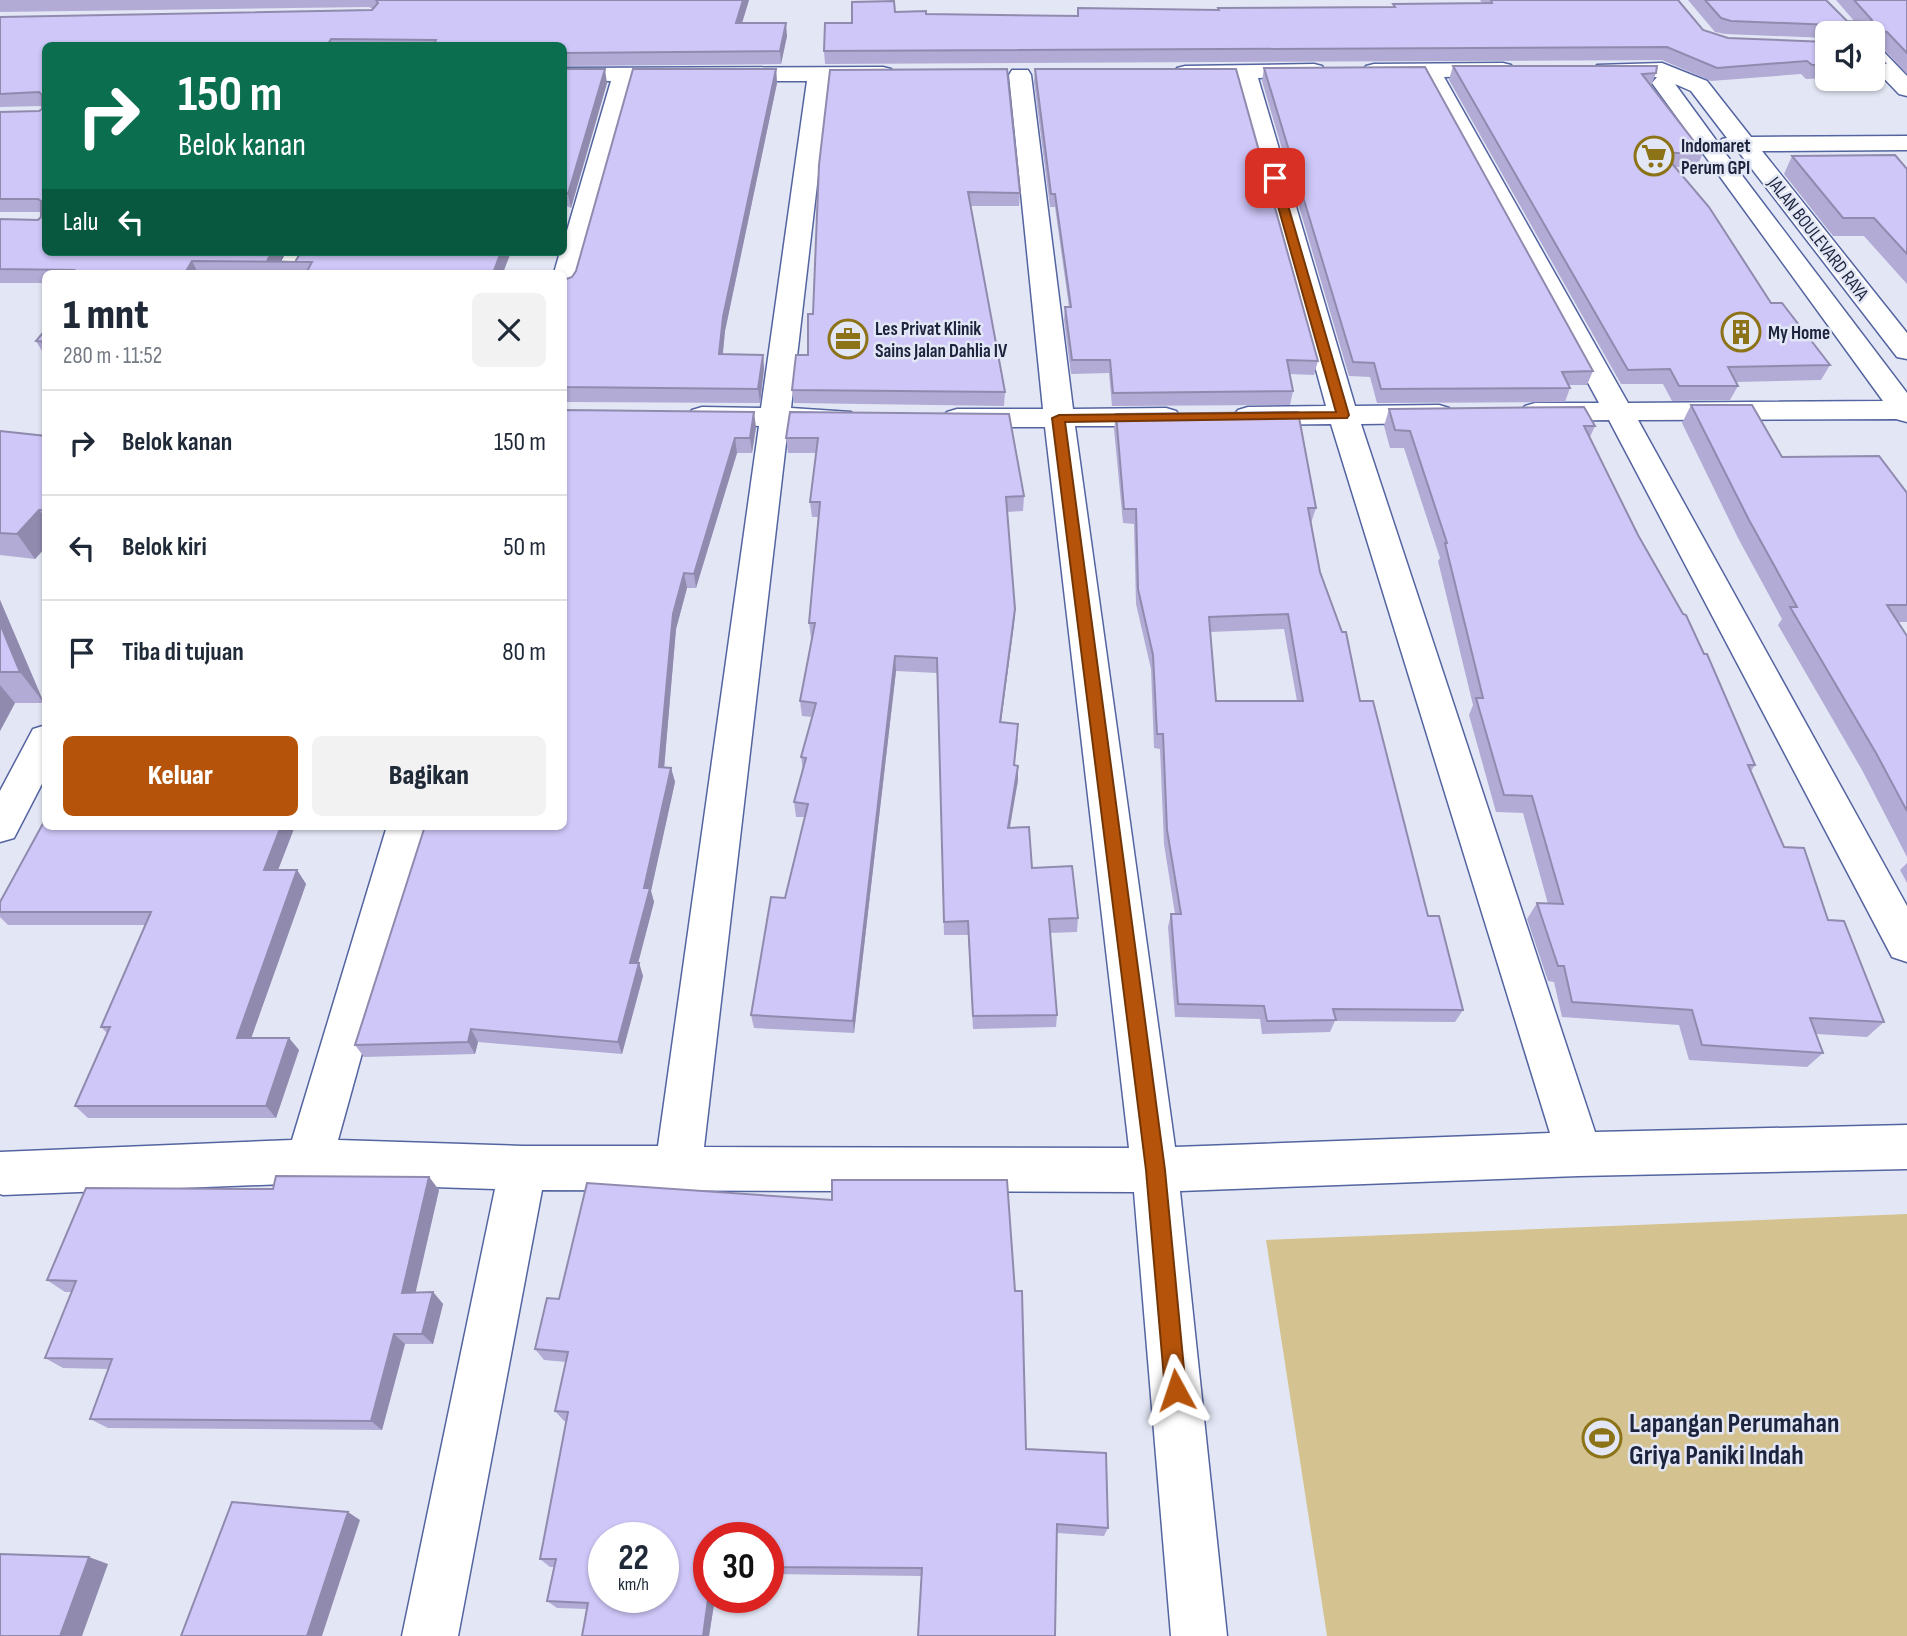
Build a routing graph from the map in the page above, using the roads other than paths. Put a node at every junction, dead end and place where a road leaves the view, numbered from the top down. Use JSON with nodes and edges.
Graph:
{"nodes":[{"id":1,"x":1885,"y":46,"type":"edge"},
{"id":2,"x":1895,"y":46,"type":"edge"},
{"id":3,"x":1885,"y":66,"type":"edge"},
{"id":4,"x":1520,"y":70,"type":"edge"},
{"id":5,"x":1578,"y":70,"type":"edge"},
{"id":6,"x":1430,"y":71,"type":"junction"},
{"id":7,"x":1245,"y":72,"type":"junction"},
{"id":8,"x":1166,"y":73,"type":"edge"},
{"id":9,"x":567,"y":74,"type":"edge"},
{"id":10,"x":624,"y":74,"type":"junction"},
{"id":11,"x":819,"y":74,"type":"junction"},
{"id":12,"x":899,"y":74,"type":"edge"},
{"id":13,"x":1046,"y":74,"type":"edge"},
{"id":14,"x":993,"y":75,"type":"edge"},
{"id":15,"x":1020,"y":75,"type":"junction"},
{"id":16,"x":1673,"y":75,"type":"junction"},
{"id":17,"x":1907,"y":89,"type":"edge"},
{"id":18,"x":1907,"y":143,"type":"edge"},
{"id":19,"x":1752,"y":153,"type":"junction"},
{"id":20,"x":1713,"y":154,"type":"junction"},
{"id":21,"x":1907,"y":160,"type":"edge"},
{"id":22,"x":567,"y":274,"type":"edge"},
{"id":23,"x":1907,"y":351,"type":"edge"},
{"id":24,"x":1618,"y":411,"type":"junction"},
{"id":25,"x":1906,"y":411,"type":"edge"},
{"id":26,"x":1508,"y":412,"type":"edge"},
{"id":27,"x":1467,"y":413,"type":"edge"},
{"id":28,"x":669,"y":415,"type":"edge"},
{"id":29,"x":1343,"y":415,"type":"junction"},
{"id":30,"x":775,"y":417,"type":"junction"},
{"id":31,"x":869,"y":418,"type":"edge"},
{"id":32,"x":923,"y":418,"type":"edge"},
{"id":33,"x":1059,"y":418,"type":"junction"},
{"id":34,"x":42,"y":747,"type":"edge"},
{"id":35,"x":0,"y":827,"type":"edge"},
{"id":36,"x":405,"y":830,"type":"edge"},
{"id":37,"x":1907,"y":945,"type":"edge"},
{"id":38,"x":1907,"y":1147,"type":"edge"},
{"id":39,"x":1579,"y":1154,"type":"junction"},
{"id":40,"x":309,"y":1161,"type":"junction"},
{"id":41,"x":523,"y":1168,"type":"junction"},
{"id":42,"x":678,"y":1168,"type":"junction"},
{"id":43,"x":1155,"y":1170,"type":"junction"},
{"id":44,"x":1,"y":1173,"type":"edge"},
{"id":45,"x":429,"y":1636,"type":"edge"},
{"id":46,"x":1199,"y":1636,"type":"edge"}],
"edges":[{"from":1,"to":2,"type":"street"},
{"from":3,"to":17,"type":"street"},
{"from":4,"to":6,"type":"street"},
{"from":5,"to":16,"type":"street"},
{"from":6,"to":7,"type":"street"},
{"from":6,"to":24,"type":"street"},
{"from":7,"to":8,"type":"street"},
{"from":7,"to":29,"type":"street"},
{"from":9,"to":10,"type":"street"},
{"from":10,"to":11,"type":"street"},
{"from":10,"to":22,"type":"street"},
{"from":11,"to":12,"type":"street"},
{"from":11,"to":30,"type":"street"},
{"from":13,"to":15,"type":"street"},
{"from":14,"to":15,"type":"street"},
{"from":15,"to":33,"type":"street"},
{"from":16,"to":19,"type":"street","name":"JALAN BOULEVARD RAYA"},
{"from":16,"to":20,"type":"street","name":"JALAN BOULEVARD RAYA"},
{"from":18,"to":19,"type":"street"},
{"from":19,"to":20,"type":"street"},
{"from":19,"to":21,"type":"street"},
{"from":19,"to":23,"type":"street","name":"JALAN BOULEVARD RAYA"},
{"from":20,"to":25,"type":"street","name":"JALAN BOULEVARD RAYA"},
{"from":24,"to":25,"type":"street"},
{"from":24,"to":26,"type":"street"},
{"from":24,"to":37,"type":"street"},
{"from":27,"to":29,"type":"street"},
{"from":28,"to":30,"type":"street"},
{"from":29,"to":33,"type":"street"},
{"from":29,"to":39,"type":"street"},
{"from":30,"to":31,"type":"street"},
{"from":30,"to":42,"type":"street"},
{"from":32,"to":33,"type":"street"},
{"from":33,"to":43,"type":"street"},
{"from":34,"to":35,"type":"street"},
{"from":36,"to":40,"type":"street"},
{"from":38,"to":39,"type":"street"},
{"from":39,"to":43,"type":"street"},
{"from":40,"to":41,"type":"street"},
{"from":40,"to":44,"type":"street"},
{"from":41,"to":42,"type":"street"},
{"from":41,"to":45,"type":"street"},
{"from":42,"to":43,"type":"street"},
{"from":43,"to":46,"type":"street"}]}
